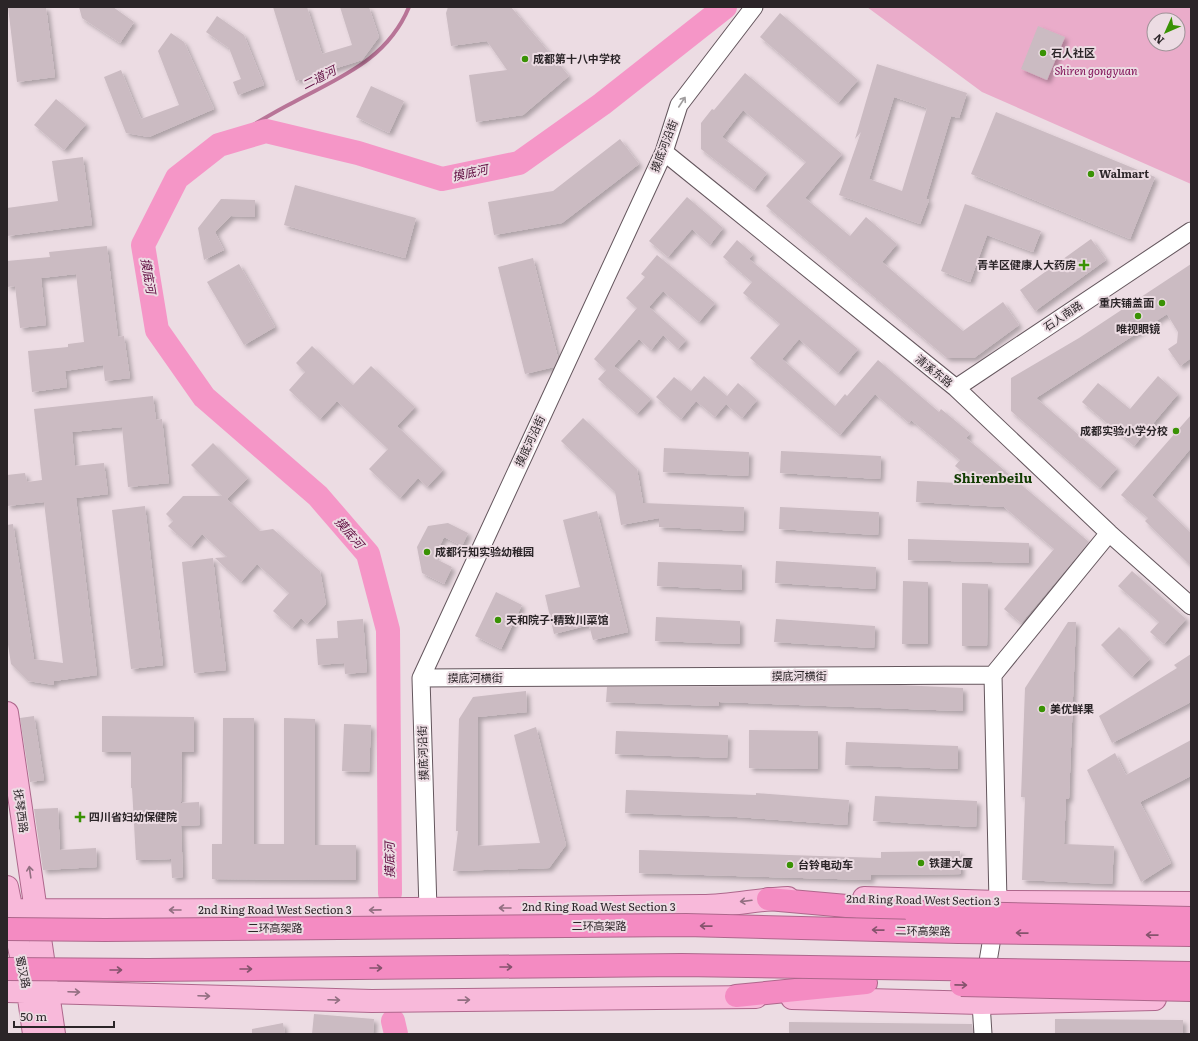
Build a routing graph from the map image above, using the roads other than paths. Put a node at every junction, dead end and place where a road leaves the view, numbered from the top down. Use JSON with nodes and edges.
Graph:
{"nodes":[{"id":1,"x":754,"y":7,"type":"edge"},
{"id":2,"x":664,"y":152,"type":"junction"},
{"id":3,"x":1191,"y":231,"type":"edge"},
{"id":4,"x":956,"y":388,"type":"junction"},
{"id":5,"x":1109,"y":532,"type":"junction"},
{"id":6,"x":1191,"y":606,"type":"edge"},
{"id":7,"x":993,"y":675,"type":"junction"},
{"id":8,"x":421,"y":678,"type":"junction"},
{"id":9,"x":7,"y":713,"type":"edge"},
{"id":10,"x":7,"y":886,"type":"edge"},
{"id":11,"x":768,"y":899,"type":"junction"},
{"id":12,"x":998,"y":902,"type":"junction"},
{"id":13,"x":1191,"y":903,"type":"edge"},
{"id":14,"x":428,"y":909,"type":"junction"},
{"id":15,"x":35,"y":910,"type":"junction"},
{"id":16,"x":8,"y":916,"type":"edge"},
{"id":17,"x":1191,"y":918,"type":"edge"},
{"id":18,"x":1191,"y":936,"type":"edge"},
{"id":19,"x":7,"y":969,"type":"edge"},
{"id":20,"x":1191,"y":974,"type":"edge"},
{"id":21,"x":1191,"y":990,"type":"edge"},
{"id":22,"x":28,"y":991,"type":"edge"},
{"id":23,"x":736,"y":996,"type":"junction"},
{"id":24,"x":1191,"y":998,"type":"edge"},
{"id":25,"x":981,"y":1003,"type":"junction"},
{"id":26,"x":34,"y":1034,"type":"edge"},
{"id":27,"x":54,"y":1034,"type":"edge"},
{"id":28,"x":983,"y":1034,"type":"edge"}],
"edges":[{"from":2,"to":1,"type":"street","name":"摸底河沿街","one_way":true},
{"from":2,"to":4,"type":"street","name":"清溪东路"},
{"from":2,"to":8,"type":"street","name":"摸底河沿街"},
{"from":3,"to":4,"type":"street","name":"石人南路"},
{"from":4,"to":5,"type":"street","name":"清溪东路"},
{"from":5,"to":6,"type":"street","name":"清溪东路"},
{"from":5,"to":7,"type":"street"},
{"from":7,"to":8,"type":"street","name":"摸底河横街"},
{"from":7,"to":12,"type":"street"},
{"from":8,"to":14,"type":"street","name":"摸底河沿街"},
{"from":15,"to":9,"type":"main road","name":"抚琴西路","one_way":true},
{"from":10,"to":16,"type":"main road"},
{"from":11,"to":12,"type":"main road","name":"2nd Ring Road West Section 3"},
{"from":11,"to":14,"type":"main road","name":"2nd Ring Road West Section 3","one_way":true},
{"from":11,"to":17,"type":"highway","bridge":true},
{"from":12,"to":13,"type":"main road","name":"2nd Ring Road West Section 3"},
{"from":12,"to":25,"type":"street"},
{"from":14,"to":15,"type":"main road","name":"2nd Ring Road West Section 3","one_way":true},
{"from":15,"to":16,"type":"main road","name":"2nd Ring Road West Section 3"},
{"from":15,"to":22,"type":"main road","name":"蜀汉路"},
{"from":18,"to":16,"type":"highway","name":"二环高架路","one_way":true,"bridge":true},
{"from":16,"to":22,"type":"main road","name":"蜀汉路"},
{"from":19,"to":20,"type":"highway","one_way":true,"bridge":true},
{"from":23,"to":21,"type":"highway","one_way":true,"bridge":true},
{"from":22,"to":23,"type":"main road","one_way":true},
{"from":22,"to":26,"type":"main road","name":"蜀汉路"},
{"from":22,"to":27,"type":"main road","name":"蜀汉路"},
{"from":23,"to":25,"type":"main road"},
{"from":24,"to":25,"type":"main road"},
{"from":25,"to":28,"type":"street"}]}
